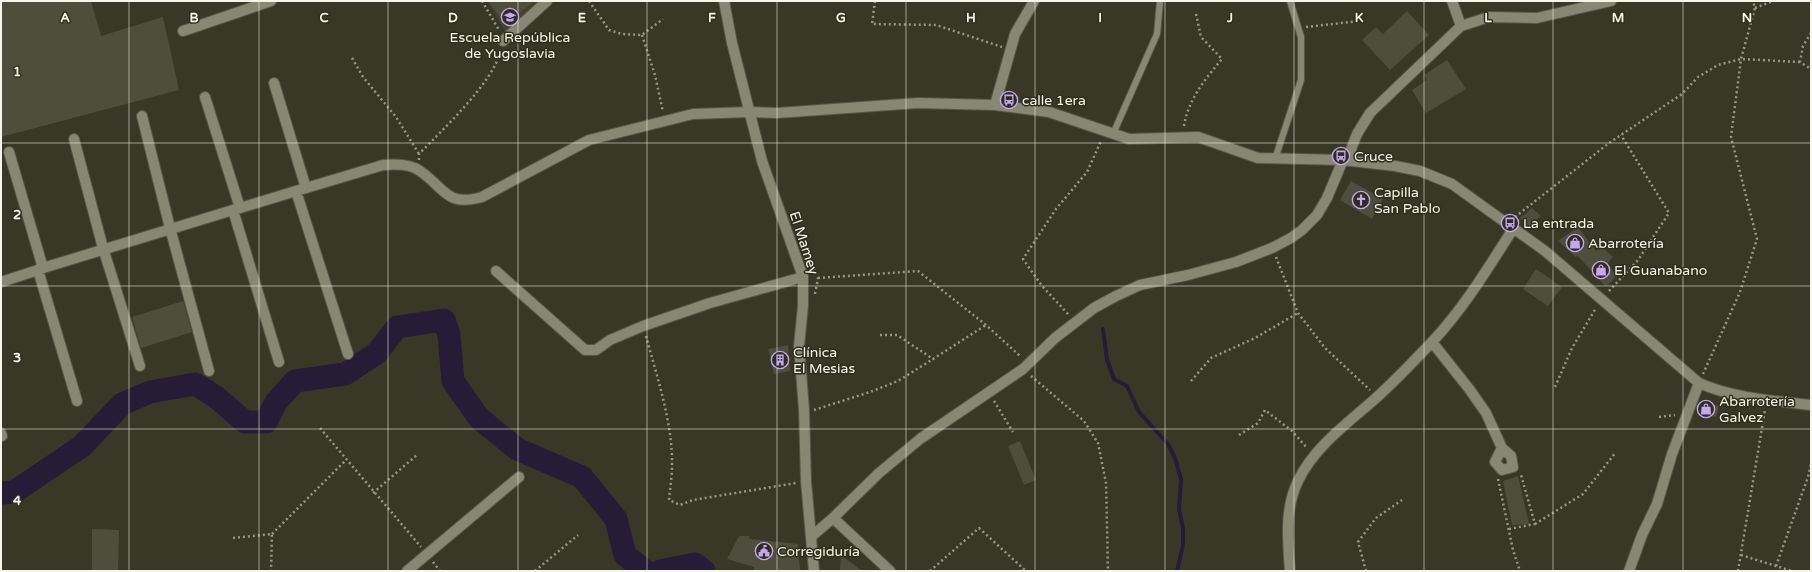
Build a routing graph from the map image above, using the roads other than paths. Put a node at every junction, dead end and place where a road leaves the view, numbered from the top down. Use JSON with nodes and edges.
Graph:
{"nodes":[{"id":1,"x":271,"y":1,"type":"edge"},
{"id":2,"x":547,"y":1,"type":"edge"},
{"id":3,"x":724,"y":1,"type":"edge"},
{"id":4,"x":1034,"y":1,"type":"edge"},
{"id":5,"x":1160,"y":1,"type":"edge"},
{"id":6,"x":1290,"y":1,"type":"edge"},
{"id":7,"x":1452,"y":1,"type":"edge"},
{"id":8,"x":1611,"y":1,"type":"edge"},
{"id":9,"x":1462,"y":26,"type":"junction"},
{"id":10,"x":183,"y":31,"type":"dead end"},
{"id":11,"x":503,"y":41,"type":"road end"},
{"id":12,"x":274,"y":83,"type":"dead end"},
{"id":13,"x":205,"y":97,"type":"dead end"},
{"id":14,"x":995,"y":105,"type":"junction"},
{"id":15,"x":750,"y":112,"type":"junction"},
{"id":16,"x":142,"y":116,"type":"dead end"},
{"id":17,"x":1109,"y":133,"type":"junction"},
{"id":18,"x":74,"y":139,"type":"dead end"},
{"id":19,"x":9,"y":152,"type":"dead end"},
{"id":20,"x":1275,"y":159,"type":"junction"},
{"id":21,"x":1342,"y":160,"type":"junction"},
{"id":22,"x":306,"y":188,"type":"junction"},
{"id":23,"x":296,"y":191,"type":"junction"},
{"id":24,"x":236,"y":209,"type":"junction"},
{"id":25,"x":1510,"y":226,"type":"junction"},
{"id":26,"x":170,"y":228,"type":"junction"},
{"id":27,"x":103,"y":248,"type":"junction"},
{"id":28,"x":41,"y":269,"type":"junction"},
{"id":29,"x":496,"y":271,"type":"dead end"},
{"id":30,"x":803,"y":277,"type":"junction"},
{"id":31,"x":1,"y":282,"type":"edge"},
{"id":32,"x":1432,"y":342,"type":"junction"},
{"id":33,"x":348,"y":354,"type":"dead end"},
{"id":34,"x":279,"y":362,"type":"dead end"},
{"id":35,"x":140,"y":366,"type":"dead end"},
{"id":36,"x":209,"y":370,"type":"dead end"},
{"id":37,"x":1699,"y":383,"type":"junction"},
{"id":38,"x":76,"y":401,"type":"dead end"},
{"id":39,"x":1811,"y":405,"type":"edge"},
{"id":40,"x":1502,"y":448,"type":"junction"},
{"id":41,"x":519,"y":477,"type":"dead end"},
{"id":42,"x":834,"y":518,"type":"junction"},
{"id":43,"x":812,"y":536,"type":"junction"},
{"id":44,"x":407,"y":571,"type":"edge"},
{"id":45,"x":814,"y":571,"type":"edge"},
{"id":46,"x":890,"y":571,"type":"edge"},
{"id":47,"x":1290,"y":571,"type":"edge"},
{"id":48,"x":1629,"y":571,"type":"edge"}],
"edges":[{"from":1,"to":10,"type":"street"},
{"from":2,"to":11,"type":"street"},
{"from":3,"to":15,"type":"street","name":"El Mamey"},
{"from":4,"to":14,"type":"street"},
{"from":5,"to":17,"type":"lane"},
{"from":6,"to":20,"type":"lane"},
{"from":7,"to":9,"type":"street"},
{"from":8,"to":9,"type":"street"},
{"from":9,"to":21,"type":"street"},
{"from":12,"to":22,"type":"street"},
{"from":13,"to":24,"type":"street"},
{"from":14,"to":15,"type":"street"},
{"from":14,"to":17,"type":"street"},
{"from":15,"to":22,"type":"street"},
{"from":15,"to":30,"type":"street","name":"El Mamey"},
{"from":16,"to":26,"type":"street"},
{"from":17,"to":20,"type":"street"},
{"from":18,"to":27,"type":"street"},
{"from":19,"to":28,"type":"street"},
{"from":20,"to":21,"type":"street"},
{"from":21,"to":25,"type":"street"},
{"from":21,"to":42,"type":"street"},
{"from":22,"to":23,"type":"street"},
{"from":23,"to":24,"type":"street"},
{"from":23,"to":33,"type":"street"},
{"from":24,"to":26,"type":"street"},
{"from":24,"to":34,"type":"street"},
{"from":25,"to":32,"type":"street"},
{"from":25,"to":37,"type":"street"},
{"from":26,"to":27,"type":"street"},
{"from":26,"to":36,"type":"street"},
{"from":27,"to":28,"type":"street"},
{"from":27,"to":35,"type":"street"},
{"from":28,"to":31,"type":"street"},
{"from":28,"to":38,"type":"street"},
{"from":29,"to":30,"type":"street"},
{"from":30,"to":43,"type":"street","name":"El Mamey"},
{"from":32,"to":40,"type":"street"},
{"from":32,"to":47,"type":"street"},
{"from":37,"to":39,"type":"street"},
{"from":37,"to":48,"type":"street"},
{"from":40,"to":40,"type":"street"},
{"from":41,"to":44,"type":"street"},
{"from":42,"to":43,"type":"street"},
{"from":42,"to":46,"type":"street"},
{"from":43,"to":45,"type":"street","name":"El Mamey"}]}
